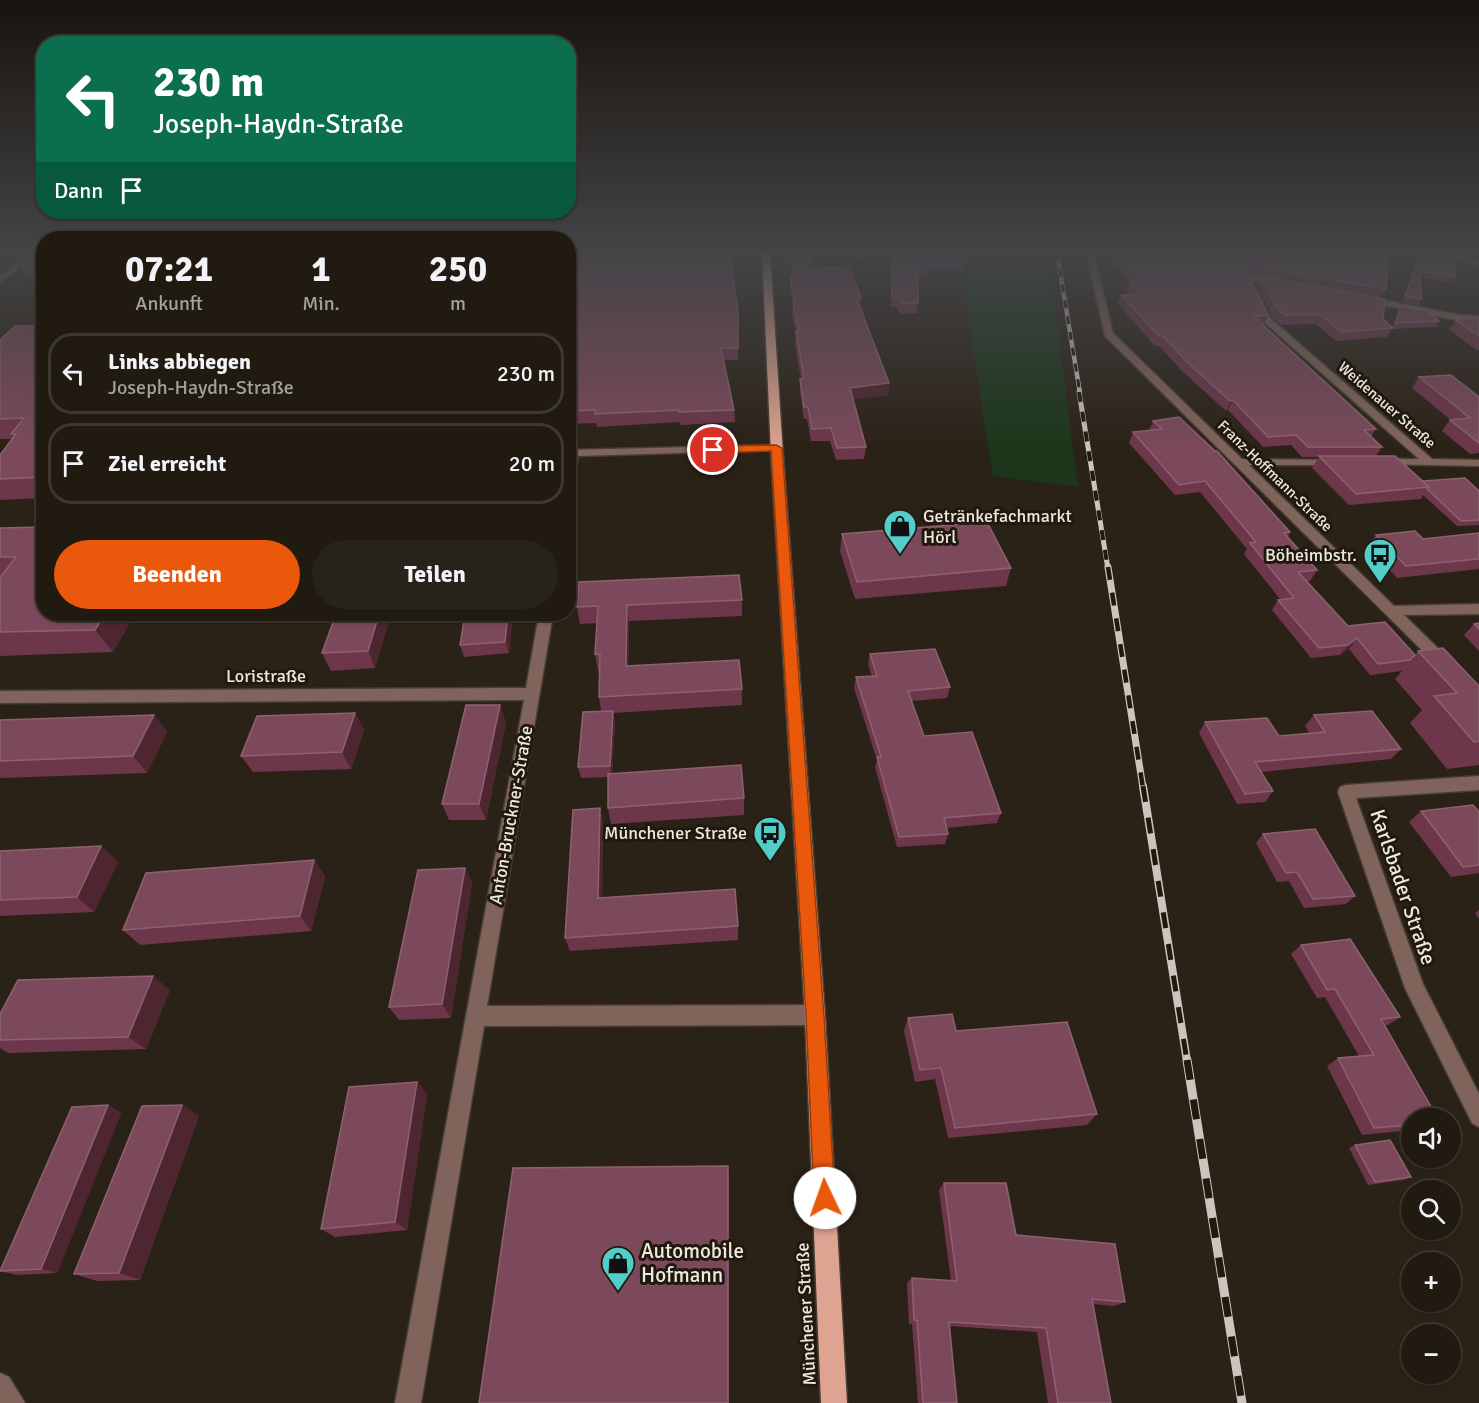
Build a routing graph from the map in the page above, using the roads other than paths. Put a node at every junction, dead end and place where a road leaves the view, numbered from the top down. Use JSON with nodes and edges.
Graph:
{"nodes":[{"id":1,"x":769,"y":318,"type":"edge"},
{"id":2,"x":1105,"y":318,"type":"edge"},
{"id":3,"x":1266,"y":318,"type":"edge"},
{"id":4,"x":776,"y":448,"type":"junction"},
{"id":5,"x":576,"y":453,"type":"edge"},
{"id":6,"x":1239,"y":462,"type":"junction"},
{"id":7,"x":1344,"y":462,"type":"edge"},
{"id":8,"x":1365,"y":462,"type":"edge"},
{"id":9,"x":1430,"y":462,"type":"junction"},
{"id":10,"x":1479,"y":463,"type":"edge"},
{"id":11,"x":1479,"y":609,"type":"edge"},
{"id":12,"x":1390,"y":610,"type":"junction"},
{"id":13,"x":545,"y":621,"type":"edge"},
{"id":14,"x":1456,"y":675,"type":"edge"},
{"id":15,"x":532,"y":694,"type":"junction"},
{"id":16,"x":0,"y":697,"type":"edge"},
{"id":17,"x":1479,"y":783,"type":"edge"},
{"id":18,"x":476,"y":1016,"type":"junction"},
{"id":19,"x":815,"y":1016,"type":"junction"},
{"id":20,"x":1479,"y":1116,"type":"edge"},
{"id":21,"x":0,"y":1386,"type":"edge"},
{"id":22,"x":12,"y":1403,"type":"edge"},
{"id":23,"x":408,"y":1403,"type":"edge"},
{"id":24,"x":834,"y":1403,"type":"edge"}],
"edges":[{"from":1,"to":4,"type":"main road","name":"Münchener Straße"},
{"from":2,"to":6,"type":"street","name":"Franz-Hoffmann-Straße"},
{"from":3,"to":9,"type":"street","name":"Weidenauer Straße"},
{"from":4,"to":5,"type":"street"},
{"from":4,"to":19,"type":"main road","name":"Münchener Straße"},
{"from":6,"to":7,"type":"street"},
{"from":6,"to":12,"type":"street","name":"Franz-Hoffmann-Straße"},
{"from":8,"to":9,"type":"street","name":"Weidenauer Straße"},
{"from":9,"to":10,"type":"street","name":"Weidenauer Straße"},
{"from":11,"to":12,"type":"street"},
{"from":12,"to":14,"type":"street","name":"Franz-Hoffmann-Straße"},
{"from":13,"to":15,"type":"street","name":"Anton-Bruckner-Straße"},
{"from":15,"to":16,"type":"street","name":"Loristraße"},
{"from":15,"to":18,"type":"street","name":"Anton-Bruckner-Straße"},
{"from":17,"to":20,"type":"street","name":"Karlsbader Straße"},
{"from":18,"to":19,"type":"street"},
{"from":18,"to":23,"type":"street","name":"Anton-Bruckner-Straße"},
{"from":19,"to":24,"type":"main road","name":"Münchener Straße"},
{"from":21,"to":22,"type":"street"}]}
